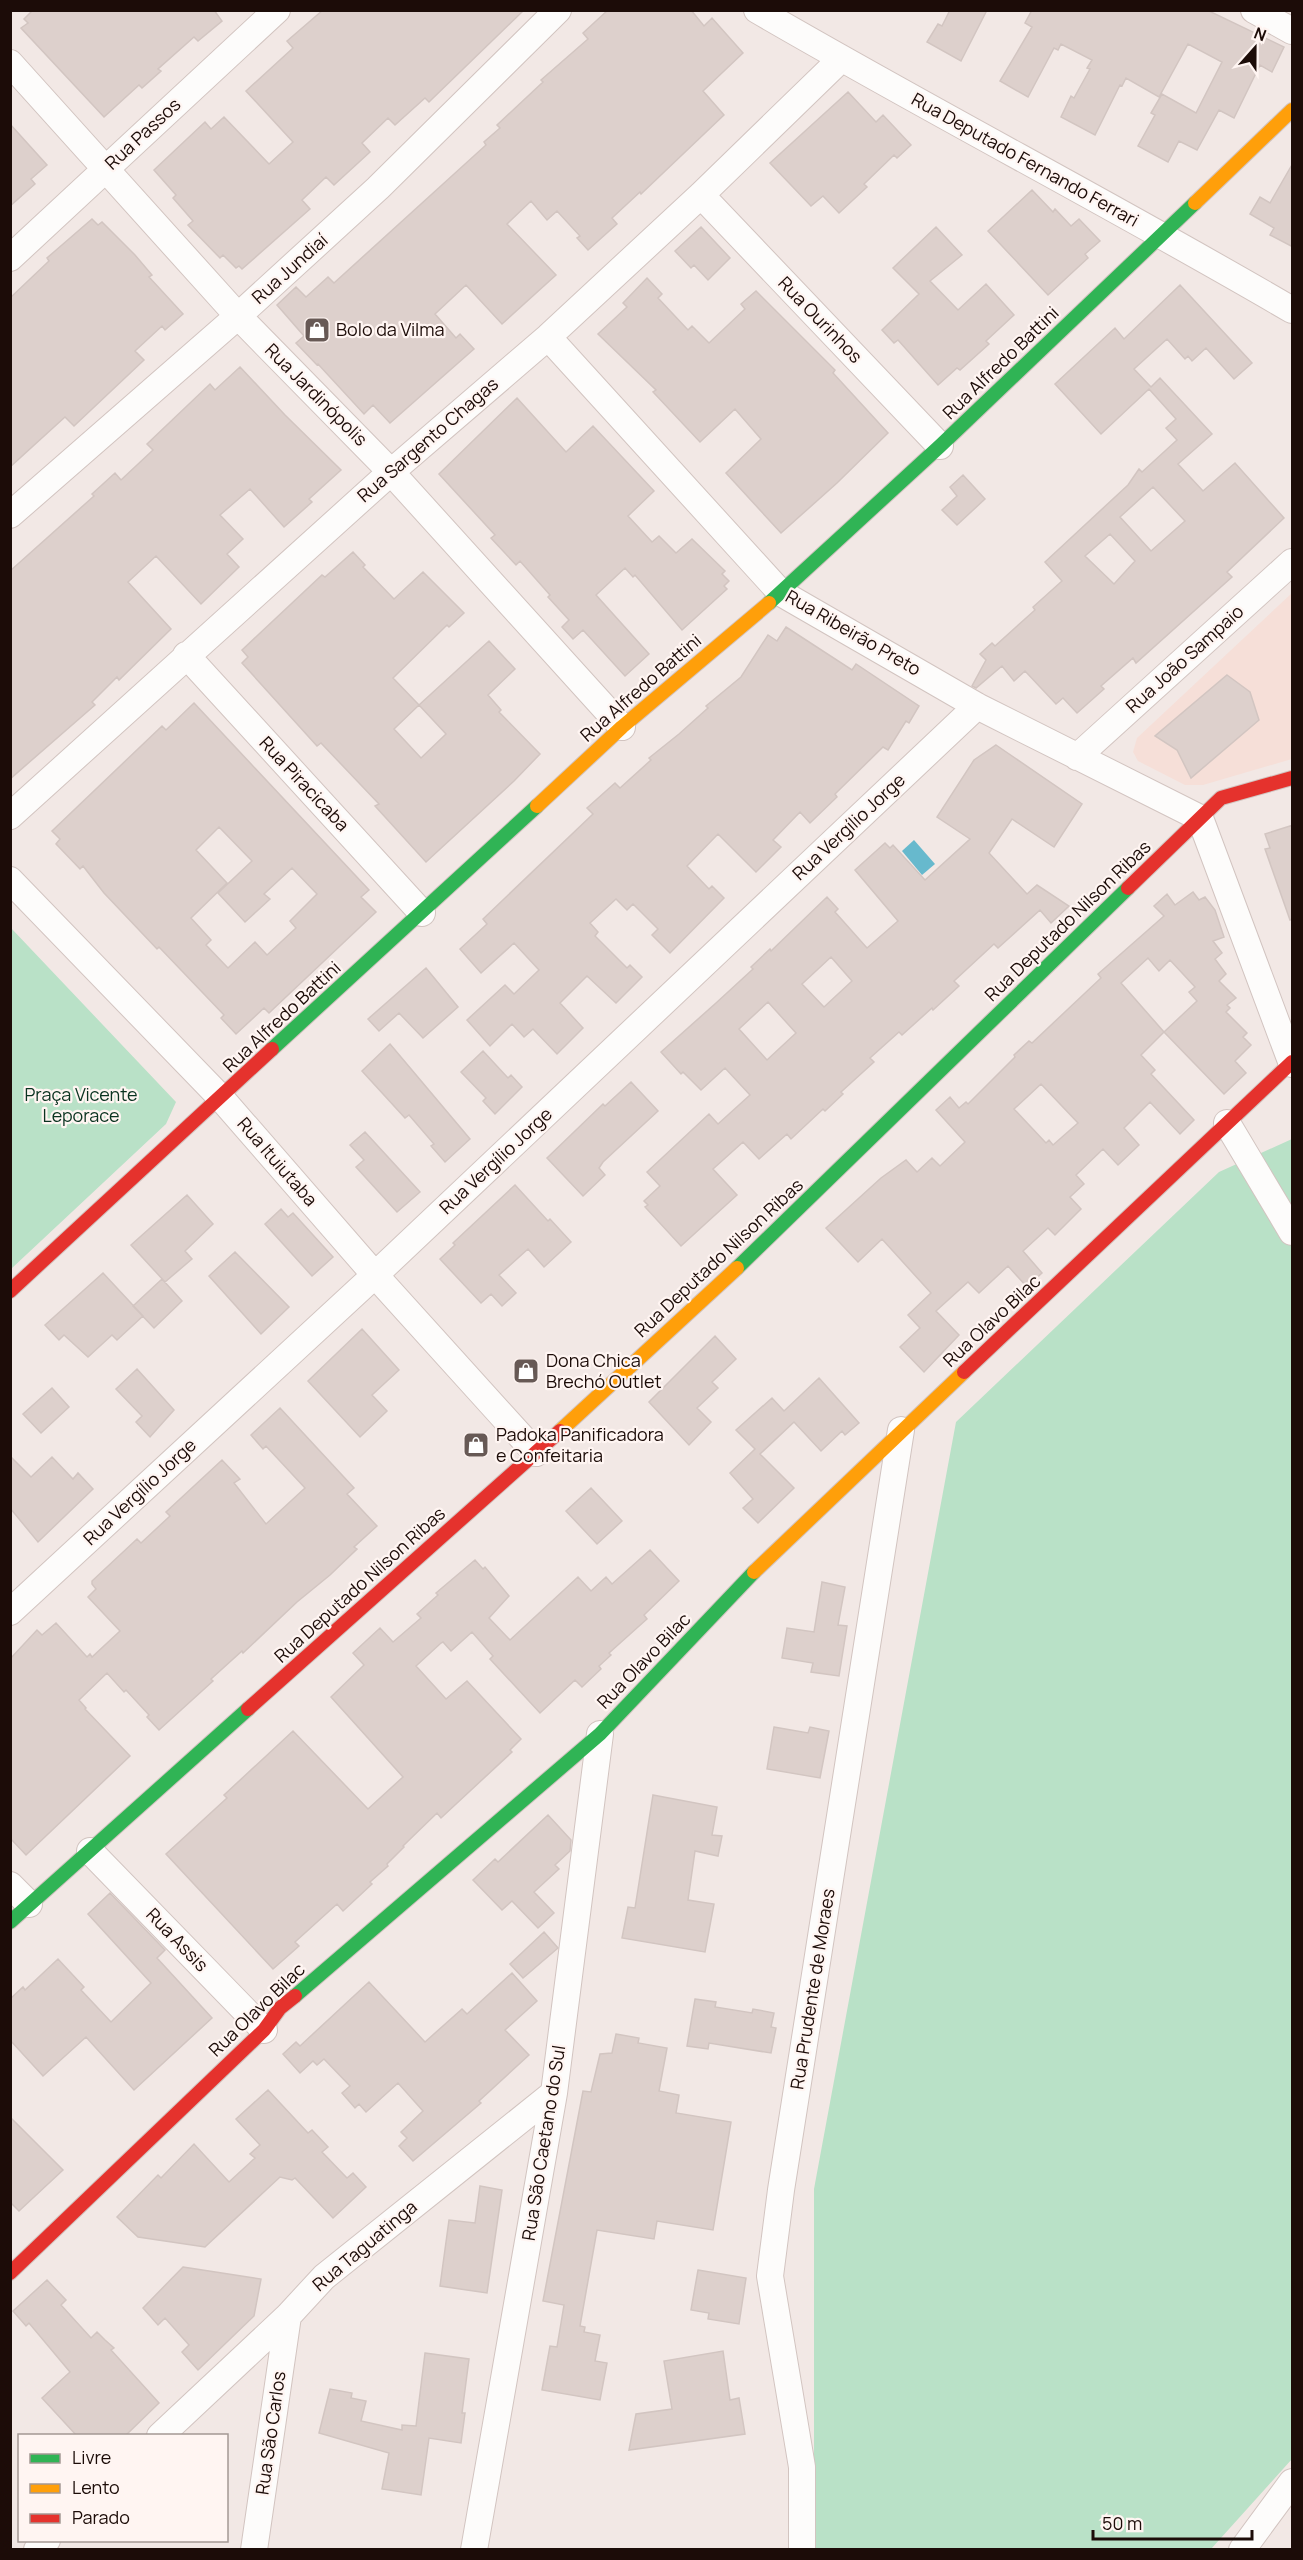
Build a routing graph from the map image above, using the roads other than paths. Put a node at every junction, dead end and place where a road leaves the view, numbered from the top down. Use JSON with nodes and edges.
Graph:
{"nodes":[{"id":1,"x":277,"y":10,"type":"edge"},
{"id":2,"x":558,"y":10,"type":"edge"},
{"id":3,"x":757,"y":10,"type":"edge"},
{"id":4,"x":1254,"y":10,"type":"edge"},
{"id":5,"x":1293,"y":32,"type":"edge"},
{"id":6,"x":841,"y":59,"type":"junction"},
{"id":7,"x":10,"y":63,"type":"edge"},
{"id":8,"x":1293,"y":110,"type":"edge"},
{"id":9,"x":106,"y":169,"type":"junction"},
{"id":10,"x":700,"y":195,"type":"junction"},
{"id":11,"x":1160,"y":233,"type":"junction"},
{"id":12,"x":10,"y":258,"type":"edge"},
{"id":13,"x":1293,"y":310,"type":"edge"},
{"id":14,"x":238,"y":316,"type":"junction"},
{"id":15,"x":548,"y":337,"type":"junction"},
{"id":16,"x":940,"y":446,"type":"junction"},
{"id":17,"x":391,"y":472,"type":"junction"},
{"id":18,"x":10,"y":515,"type":"edge"},
{"id":19,"x":1293,"y":562,"type":"edge"},
{"id":20,"x":781,"y":593,"type":"junction"},
{"id":21,"x":186,"y":655,"type":"junction"},
{"id":22,"x":977,"y":706,"type":"junction"},
{"id":23,"x":622,"y":727,"type":"junction"},
{"id":24,"x":1077,"y":757,"type":"junction"},
{"id":25,"x":1293,"y":778,"type":"edge"},
{"id":26,"x":10,"y":816,"type":"edge"},
{"id":27,"x":1200,"y":818,"type":"junction"},
{"id":28,"x":10,"y":880,"type":"edge"},
{"id":29,"x":422,"y":913,"type":"junction"},
{"id":30,"x":1292,"y":1063,"type":"edge"},
{"id":31,"x":220,"y":1098,"type":"junction"},
{"id":32,"x":1227,"y":1123,"type":"junction"},
{"id":33,"x":1293,"y":1232,"type":"edge"},
{"id":34,"x":375,"y":1275,"type":"junction"},
{"id":35,"x":10,"y":1291,"type":"edge"},
{"id":36,"x":902,"y":1430,"type":"junction"},
{"id":37,"x":536,"y":1453,"type":"junction"},
{"id":38,"x":10,"y":1612,"type":"edge"},
{"id":39,"x":600,"y":1734,"type":"junction"},
{"id":40,"x":90,"y":1851,"type":"junction"},
{"id":41,"x":10,"y":1885,"type":"edge"},
{"id":42,"x":29,"y":1904,"type":"junction"},
{"id":43,"x":10,"y":1922,"type":"edge"},
{"id":44,"x":264,"y":2030,"type":"junction"},
{"id":45,"x":554,"y":2093,"type":"junction"},
{"id":46,"x":10,"y":2273,"type":"edge"},
{"id":47,"x":288,"y":2316,"type":"junction"},
{"id":48,"x":162,"y":2434,"type":"edge"},
{"id":49,"x":1293,"y":2482,"type":"edge"},
{"id":50,"x":254,"y":2550,"type":"edge"},
{"id":51,"x":474,"y":2550,"type":"edge"},
{"id":52,"x":802,"y":2550,"type":"edge"},
{"id":53,"x":1242,"y":2550,"type":"edge"}],
"edges":[{"from":1,"to":9,"type":"street","name":"Rua Passos"},
{"from":2,"to":14,"type":"street","name":"Rua Jundiaí"},
{"from":3,"to":6,"type":"street","name":"Rua Deputado Fernando Ferrari"},
{"from":4,"to":5,"type":"street"},
{"from":6,"to":10,"type":"street","name":"Rua Sargento Chagas"},
{"from":6,"to":11,"type":"street","name":"Rua Deputado Fernando Ferrari"},
{"from":7,"to":9,"type":"street","name":"Rua Jardinópolis"},
{"from":8,"to":11,"type":"street","name":"Rua Alfredo Battini"},
{"from":9,"to":12,"type":"street","name":"Rua Passos"},
{"from":9,"to":14,"type":"street","name":"Rua Jardinópolis"},
{"from":10,"to":15,"type":"street","name":"Rua Sargento Chagas"},
{"from":10,"to":16,"type":"street","name":"Rua Ourinhos"},
{"from":11,"to":13,"type":"street","name":"Rua Deputado Fernando Ferrari"},
{"from":11,"to":16,"type":"street","name":"Rua Alfredo Battini"},
{"from":14,"to":17,"type":"street","name":"Rua Jardinópolis"},
{"from":14,"to":18,"type":"street","name":"Rua Jundiaí"},
{"from":15,"to":17,"type":"street","name":"Rua Sargento Chagas"},
{"from":15,"to":20,"type":"street","name":"Rua Ribeirão Preto"},
{"from":16,"to":20,"type":"street","name":"Rua Alfredo Battini"},
{"from":17,"to":21,"type":"street","name":"Rua Sargento Chagas"},
{"from":17,"to":23,"type":"street","name":"Rua Jardinópolis"},
{"from":19,"to":24,"type":"street","name":"Rua João Sampaio"},
{"from":20,"to":22,"type":"street","name":"Rua Ribeirão Preto"},
{"from":20,"to":23,"type":"street","name":"Rua Alfredo Battini"},
{"from":21,"to":26,"type":"street","name":"Rua Sargento Chagas"},
{"from":21,"to":29,"type":"street","name":"Rua Piracicaba"},
{"from":22,"to":24,"type":"street","name":"Rua Ribeirão Preto"},
{"from":22,"to":34,"type":"street","name":"Rua Vergílio Jorge"},
{"from":23,"to":29,"type":"street","name":"Rua Alfredo Battini"},
{"from":24,"to":27,"type":"street","name":"Rua Ribeirão Preto"},
{"from":25,"to":27,"type":"street","name":"Rua Deputado Nilson Ribas"},
{"from":27,"to":30,"type":"street"},
{"from":27,"to":37,"type":"street","name":"Rua Deputado Nilson Ribas"},
{"from":28,"to":31,"type":"street","name":"Rua Ituiutaba"},
{"from":29,"to":31,"type":"street","name":"Rua Alfredo Battini"},
{"from":30,"to":32,"type":"street","name":"Rua Olavo Bilac"},
{"from":31,"to":34,"type":"street","name":"Rua Ituiutaba"},
{"from":31,"to":35,"type":"street","name":"Rua Alfredo Battini"},
{"from":32,"to":33,"type":"street"},
{"from":32,"to":36,"type":"street","name":"Rua Olavo Bilac"},
{"from":34,"to":37,"type":"street","name":"Rua Ituiutaba"},
{"from":34,"to":38,"type":"street","name":"Rua Vergílio Jorge"},
{"from":36,"to":39,"type":"street","name":"Rua Olavo Bilac"},
{"from":36,"to":52,"type":"street","name":"Rua Prudente de Moraes"},
{"from":37,"to":40,"type":"street","name":"Rua Deputado Nilson Ribas"},
{"from":39,"to":44,"type":"street","name":"Rua Olavo Bilac"},
{"from":39,"to":45,"type":"street","name":"Rua São Caetano do Sul"},
{"from":40,"to":42,"type":"street","name":"Rua Deputado Nilson Ribas"},
{"from":40,"to":44,"type":"street","name":"Rua Assis"},
{"from":41,"to":42,"type":"street"},
{"from":42,"to":43,"type":"street","name":"Rua Deputado Nilson Ribas"},
{"from":44,"to":46,"type":"street","name":"Rua Olavo Bilac"},
{"from":45,"to":47,"type":"street","name":"Rua Taguatinga"},
{"from":45,"to":51,"type":"street","name":"Rua São Caetano do Sul"},
{"from":47,"to":48,"type":"street","name":"Rua Taguatinga"},
{"from":47,"to":50,"type":"street","name":"Rua São Carlos"},
{"from":49,"to":53,"type":"street"}]}
